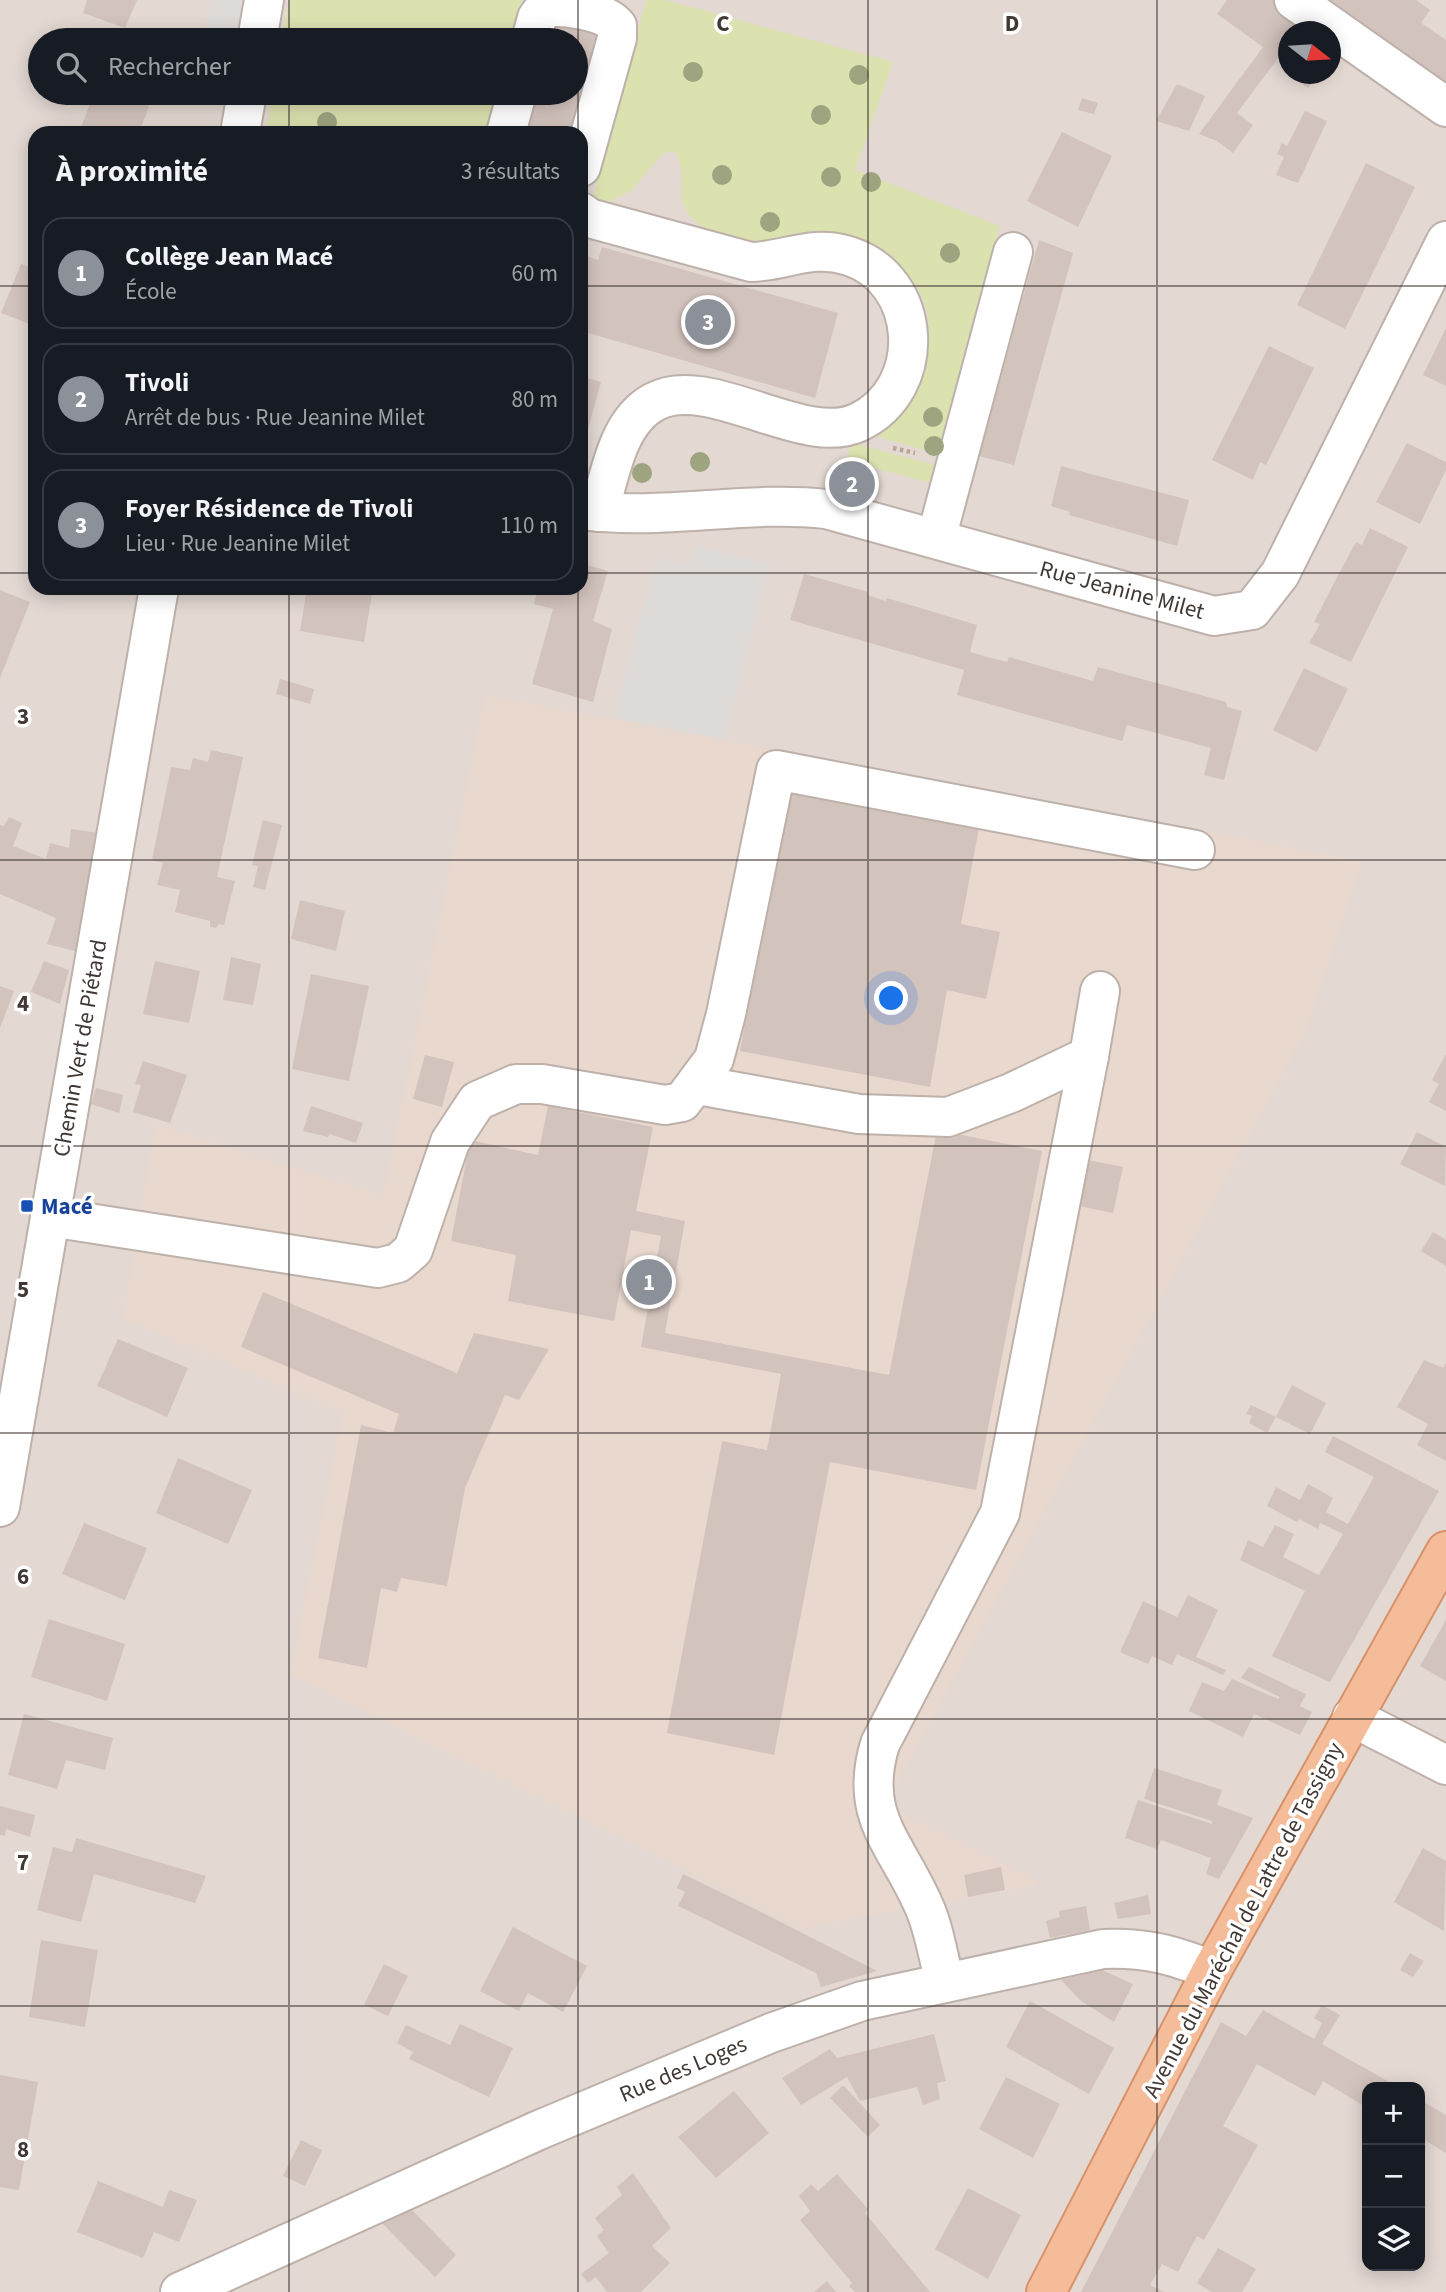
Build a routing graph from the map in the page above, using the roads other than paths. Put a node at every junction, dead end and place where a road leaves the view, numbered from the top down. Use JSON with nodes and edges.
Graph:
{"nodes":[{"id":1,"x":264,"y":0,"type":"edge"},
{"id":2,"x":1294,"y":0,"type":"edge"},
{"id":3,"x":259,"y":28,"type":"edge"},
{"id":4,"x":534,"y":28,"type":"edge"},
{"id":5,"x":245,"y":105,"type":"edge"},
{"id":6,"x":513,"y":105,"type":"edge"},
{"id":7,"x":1446,"y":107,"type":"edge"},
{"id":8,"x":241,"y":126,"type":"edge"},
{"id":9,"x":508,"y":126,"type":"edge"},
{"id":10,"x":588,"y":142,"type":"edge"},
{"id":11,"x":588,"y":217,"type":"edge"},
{"id":12,"x":1446,"y":241,"type":"edge"},
{"id":13,"x":1013,"y":253,"type":"dead end"},
{"id":14,"x":590,"y":511,"type":"edge"},
{"id":15,"x":936,"y":539,"type":"junction"},
{"id":16,"x":158,"y":595,"type":"edge"},
{"id":17,"x":1195,"y":850,"type":"dead end"},
{"id":18,"x":1100,"y":991,"type":"dead end"},
{"id":19,"x":1089,"y":1056,"type":"junction"},
{"id":20,"x":698,"y":1085,"type":"junction"},
{"id":21,"x":50,"y":1217,"type":"junction"},
{"id":22,"x":0,"y":1507,"type":"edge"},
{"id":23,"x":1446,"y":1551,"type":"edge"},
{"id":24,"x":1352,"y":1717,"type":"junction"},
{"id":25,"x":1446,"y":1765,"type":"edge"},
{"id":26,"x":1212,"y":1970,"type":"junction"},
{"id":27,"x":945,"y":1982,"type":"junction"},
{"id":28,"x":180,"y":2292,"type":"edge"},
{"id":29,"x":1046,"y":2292,"type":"edge"}],
"edges":[{"from":1,"to":3,"type":"street"},
{"from":2,"to":7,"type":"street"},
{"from":4,"to":10,"type":"street"},
{"from":5,"to":8,"type":"street"},
{"from":6,"to":9,"type":"street"},
{"from":11,"to":14,"type":"street"},
{"from":12,"to":15,"type":"street","name":"Rue Jeanine Milet"},
{"from":13,"to":15,"type":"street"},
{"from":14,"to":15,"type":"street","name":"Rue Jeanine Milet"},
{"from":16,"to":21,"type":"street","name":"Chemin Vert de Piétard"},
{"from":17,"to":20,"type":"street"},
{"from":18,"to":19,"type":"street"},
{"from":19,"to":20,"type":"street"},
{"from":19,"to":27,"type":"street"},
{"from":20,"to":21,"type":"street"},
{"from":21,"to":22,"type":"street","name":"Chemin Vert de Piétard"},
{"from":23,"to":24,"type":"main road","name":"Avenue du Maréchal de Lattre de Tassigny"},
{"from":24,"to":25,"type":"street"},
{"from":24,"to":26,"type":"main road","name":"Avenue du Maréchal de Lattre de Tassigny"},
{"from":26,"to":27,"type":"street","name":"Rue des Loges"},
{"from":26,"to":29,"type":"main road","name":"Avenue du Maréchal de Lattre de Tassigny"},
{"from":27,"to":28,"type":"street","name":"Rue des Loges"}]}
